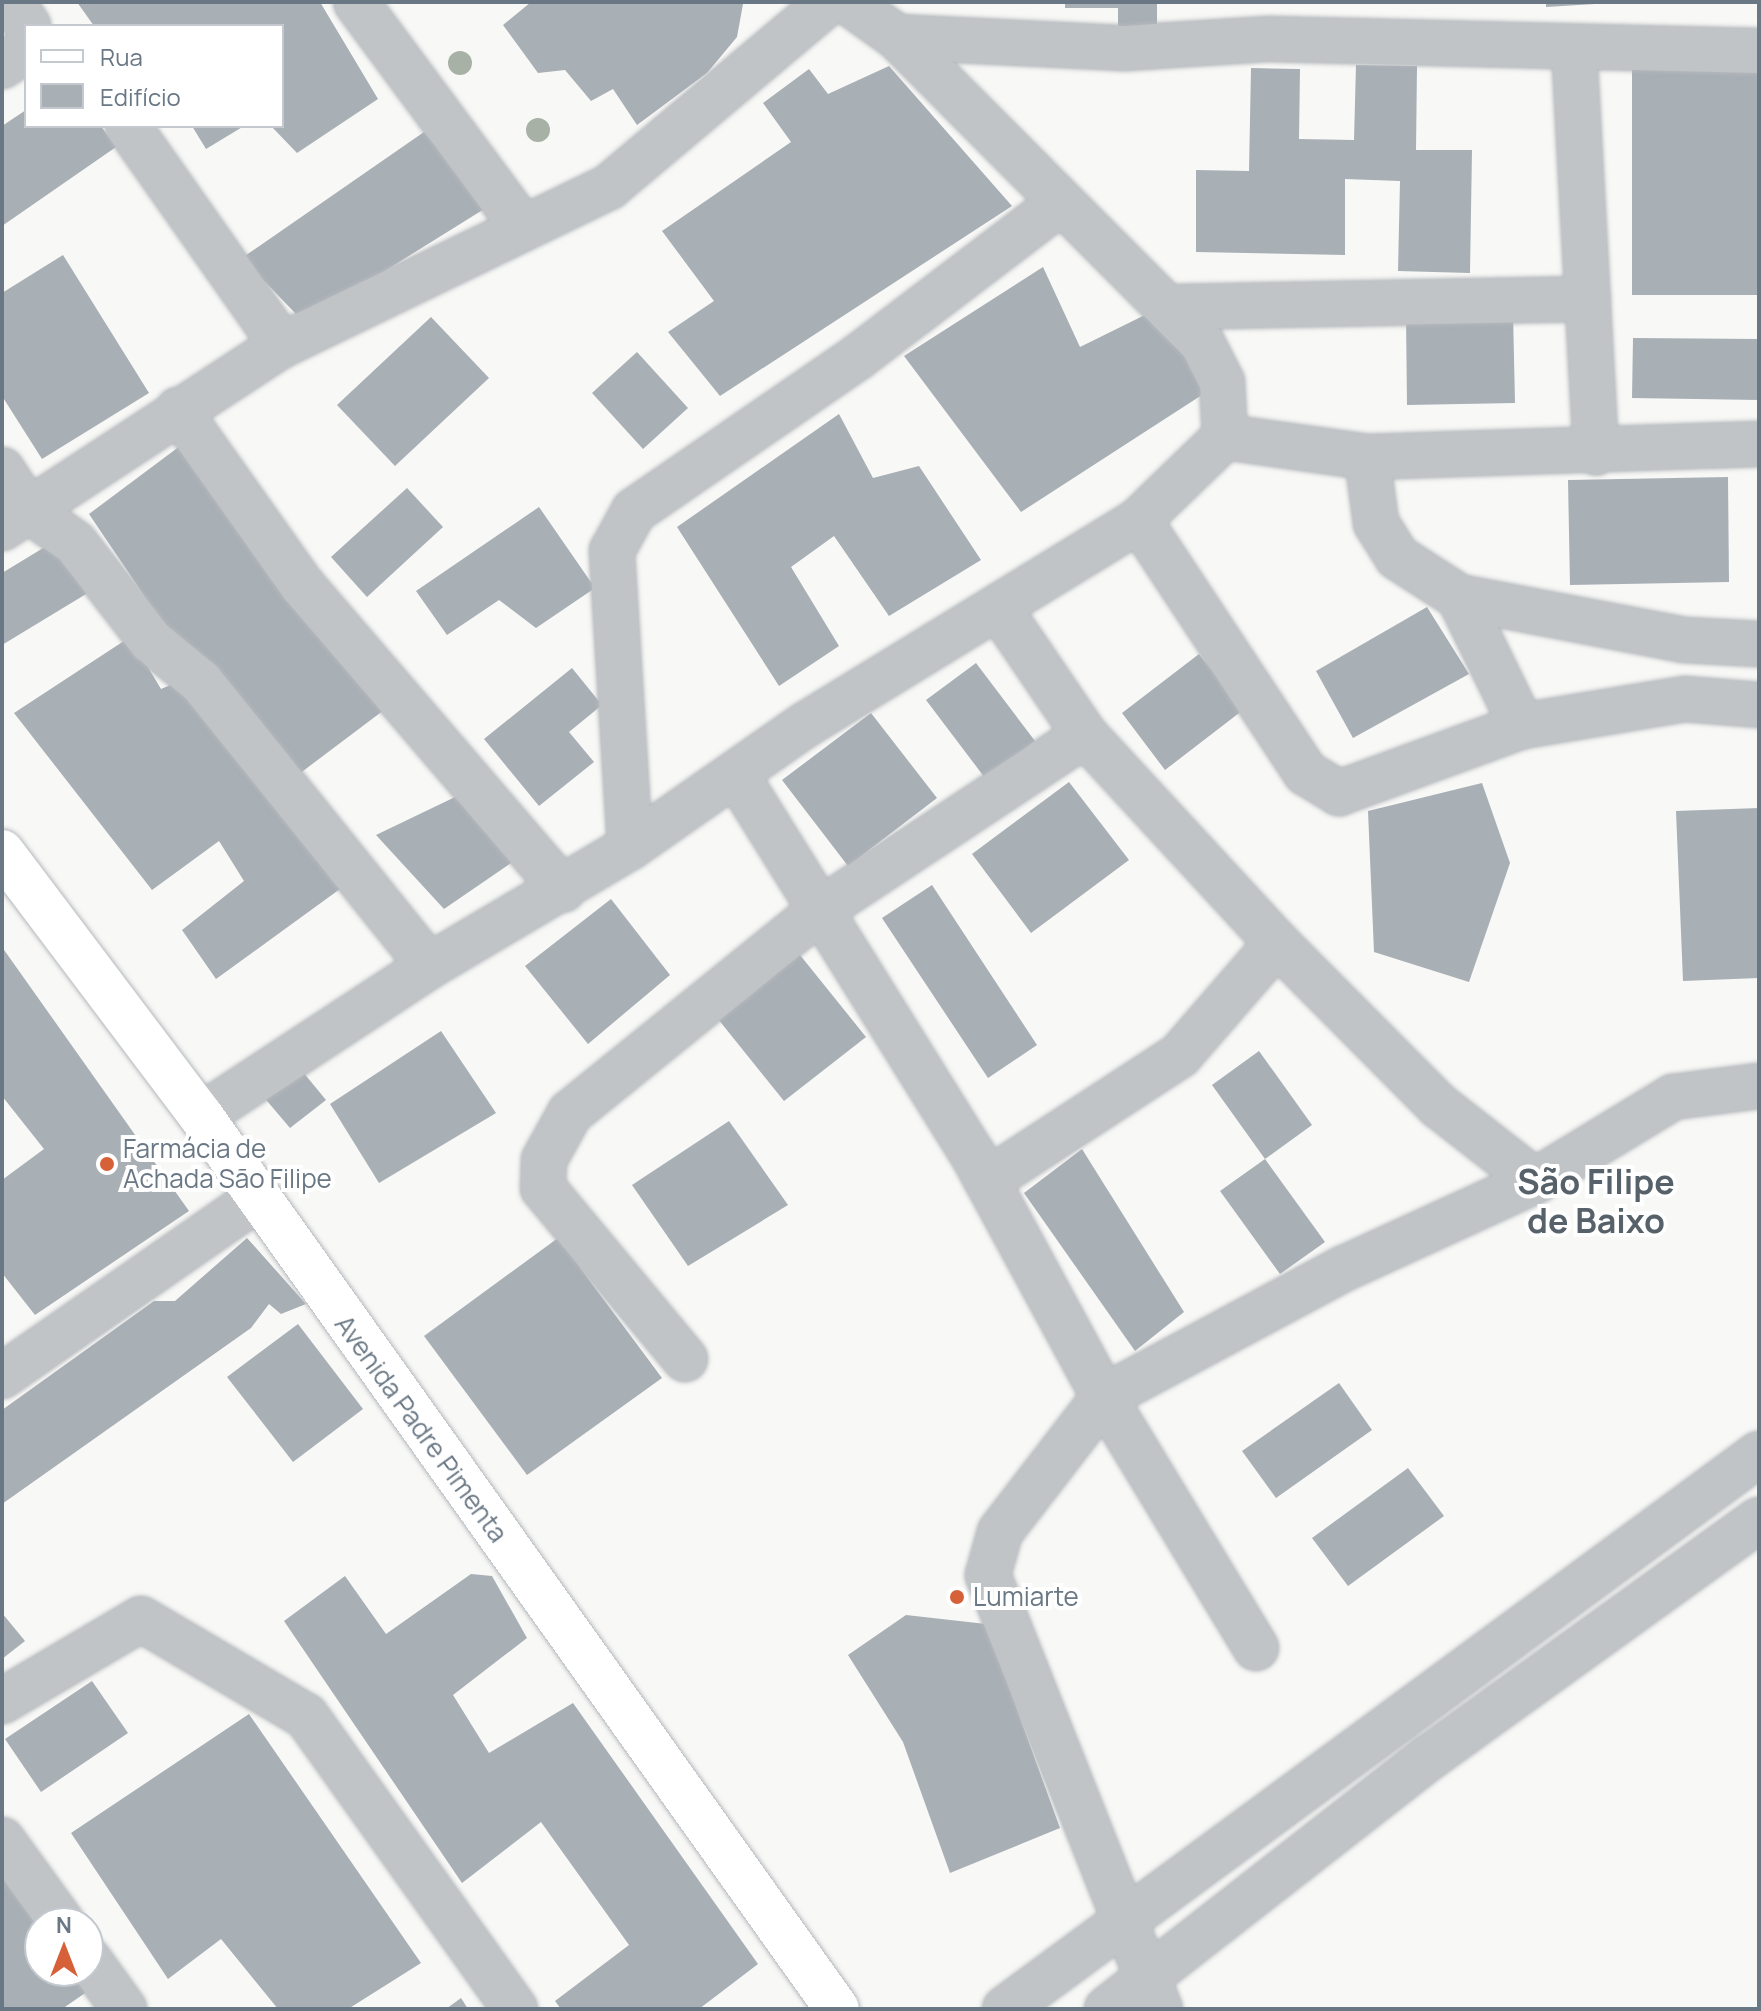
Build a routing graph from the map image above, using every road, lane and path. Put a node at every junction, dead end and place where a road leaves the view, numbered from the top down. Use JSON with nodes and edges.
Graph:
{"nodes":[{"id":1,"x":12,"y":2,"type":"edge"},
{"id":2,"x":356,"y":2,"type":"edge"},
{"id":3,"x":829,"y":2,"type":"edge"},
{"id":4,"x":848,"y":2,"type":"edge"},
{"id":5,"x":27,"y":24,"type":"edge"},
{"id":6,"x":897,"y":37,"type":"junction"},
{"id":7,"x":1574,"y":47,"type":"junction"},
{"id":8,"x":24,"y":51,"type":"edge"},
{"id":9,"x":1759,"y":51,"type":"edge"},
{"id":10,"x":2,"y":66,"type":"edge"},
{"id":11,"x":129,"y":128,"type":"edge"},
{"id":12,"x":1060,"y":203,"type":"junction"},
{"id":13,"x":523,"y":228,"type":"junction"},
{"id":14,"x":1588,"y":299,"type":"junction"},
{"id":15,"x":1171,"y":307,"type":"junction"},
{"id":16,"x":282,"y":345,"type":"junction"},
{"id":17,"x":178,"y":410,"type":"junction"},
{"id":18,"x":1225,"y":437,"type":"junction"},
{"id":19,"x":1759,"y":444,"type":"edge"},
{"id":20,"x":1596,"y":452,"type":"junction"},
{"id":21,"x":1367,"y":457,"type":"junction"},
{"id":22,"x":2,"y":470,"type":"edge"},
{"id":23,"x":15,"y":519,"type":"edge"},
{"id":24,"x":1139,"y":520,"type":"junction"},
{"id":25,"x":1459,"y":597,"type":"junction"},
{"id":26,"x":998,"y":607,"type":"junction"},
{"id":27,"x":1759,"y":644,"type":"edge"},
{"id":28,"x":1759,"y":705,"type":"edge"},
{"id":29,"x":1522,"y":726,"type":"junction"},
{"id":30,"x":1085,"y":735,"type":"junction"},
{"id":31,"x":737,"y":776,"type":"junction"},
{"id":32,"x":630,"y":847,"type":"junction"},
{"id":33,"x":2,"y":852,"type":"edge"},
{"id":34,"x":563,"y":889,"type":"junction"},
{"id":35,"x":822,"y":909,"type":"junction"},
{"id":36,"x":1277,"y":943,"type":"junction"},
{"id":37,"x":429,"y":966,"type":"junction"},
{"id":38,"x":1759,"y":1086,"type":"edge"},
{"id":39,"x":201,"y":1116,"type":"junction"},
{"id":40,"x":987,"y":1181,"type":"junction"},
{"id":41,"x":1535,"y":1181,"type":"junction"},
{"id":42,"x":257,"y":1199,"type":"junction"},
{"id":43,"x":685,"y":1359,"type":"dead end"},
{"id":44,"x":8,"y":1360,"type":"edge"},
{"id":45,"x":1104,"y":1397,"type":"junction"},
{"id":46,"x":1759,"y":1454,"type":"edge"},
{"id":47,"x":1759,"y":1520,"type":"edge"},
{"id":48,"x":1256,"y":1648,"type":"dead end"},
{"id":49,"x":2,"y":1701,"type":"edge"},
{"id":50,"x":2,"y":1840,"type":"edge"},
{"id":51,"x":50,"y":1907,"type":"edge"},
{"id":52,"x":1124,"y":1917,"type":"junction"},
{"id":53,"x":104,"y":1981,"type":"edge"},
{"id":54,"x":1152,"y":1994,"type":"edge"},
{"id":55,"x":124,"y":2009,"type":"edge"},
{"id":56,"x":515,"y":2009,"type":"edge"},
{"id":57,"x":837,"y":2009,"type":"edge"},
{"id":58,"x":1005,"y":2009,"type":"edge"},
{"id":59,"x":1107,"y":2009,"type":"edge"}],
"edges":[{"from":1,"to":5,"type":"street"},
{"from":2,"to":13,"type":"street"},
{"from":3,"to":13,"type":"street"},
{"from":4,"to":6,"type":"street"},
{"from":6,"to":7,"type":"street"},
{"from":6,"to":12,"type":"street"},
{"from":7,"to":9,"type":"street"},
{"from":7,"to":14,"type":"street"},
{"from":8,"to":10,"type":"street"},
{"from":11,"to":16,"type":"street"},
{"from":12,"to":15,"type":"street"},
{"from":12,"to":32,"type":"street"},
{"from":13,"to":16,"type":"street"},
{"from":14,"to":15,"type":"street"},
{"from":14,"to":20,"type":"street"},
{"from":15,"to":18,"type":"street"},
{"from":16,"to":17,"type":"street"},
{"from":17,"to":23,"type":"street"},
{"from":17,"to":34,"type":"street"},
{"from":18,"to":21,"type":"street"},
{"from":18,"to":24,"type":"street"},
{"from":19,"to":20,"type":"street"},
{"from":20,"to":21,"type":"street"},
{"from":21,"to":25,"type":"street"},
{"from":22,"to":23,"type":"street"},
{"from":23,"to":37,"type":"street"},
{"from":24,"to":26,"type":"street"},
{"from":24,"to":29,"type":"street"},
{"from":25,"to":27,"type":"street"},
{"from":25,"to":29,"type":"street"},
{"from":26,"to":30,"type":"street"},
{"from":26,"to":31,"type":"street"},
{"from":28,"to":29,"type":"street"},
{"from":30,"to":35,"type":"street"},
{"from":30,"to":36,"type":"street"},
{"from":31,"to":32,"type":"street"},
{"from":31,"to":35,"type":"street"},
{"from":32,"to":34,"type":"street"},
{"from":33,"to":39,"type":"main road","name":"Avenida Padre Pimenta"},
{"from":34,"to":37,"type":"street"},
{"from":35,"to":40,"type":"street"},
{"from":35,"to":43,"type":"street"},
{"from":36,"to":40,"type":"street"},
{"from":36,"to":41,"type":"street"},
{"from":37,"to":39,"type":"street"},
{"from":38,"to":41,"type":"street"},
{"from":39,"to":42,"type":"main road","name":"Avenida Padre Pimenta"},
{"from":40,"to":45,"type":"street"},
{"from":41,"to":45,"type":"street"},
{"from":42,"to":44,"type":"street"},
{"from":42,"to":57,"type":"main road","name":"Avenida Padre Pimenta"},
{"from":45,"to":48,"type":"street"},
{"from":45,"to":52,"type":"street"},
{"from":46,"to":52,"type":"street"},
{"from":47,"to":54,"type":"street"},
{"from":49,"to":56,"type":"street"},
{"from":50,"to":51,"type":"street"},
{"from":52,"to":54,"type":"street"},
{"from":52,"to":58,"type":"street"},
{"from":53,"to":55,"type":"street"},
{"from":54,"to":59,"type":"street"}]}
